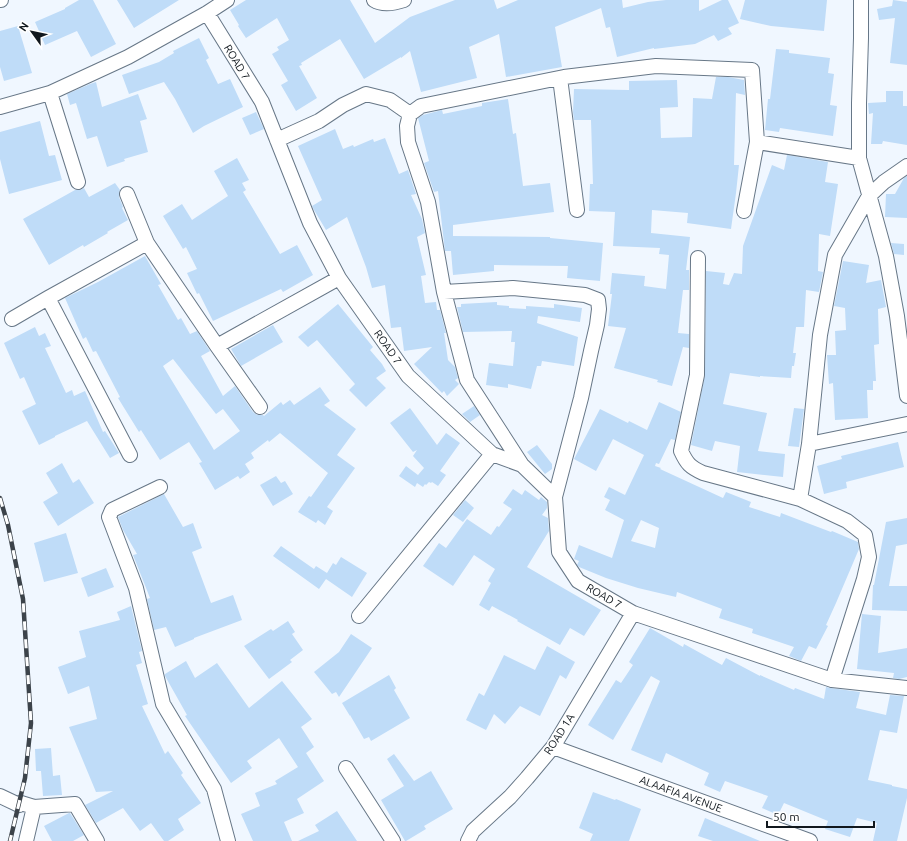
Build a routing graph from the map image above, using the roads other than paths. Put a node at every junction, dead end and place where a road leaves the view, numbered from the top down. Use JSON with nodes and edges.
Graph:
{"nodes":[{"id":1,"x":227,"y":0,"type":"edge"},
{"id":2,"x":374,"y":0,"type":"edge"},
{"id":3,"x":404,"y":0,"type":"edge"},
{"id":4,"x":861,"y":0,"type":"edge"},
{"id":5,"x":207,"y":13,"type":"junction"},
{"id":6,"x":560,"y":78,"type":"junction"},
{"id":7,"x":50,"y":93,"type":"junction"},
{"id":8,"x":0,"y":107,"type":"edge"},
{"id":9,"x":410,"y":114,"type":"junction"},
{"id":10,"x":277,"y":140,"type":"junction"},
{"id":11,"x":757,"y":142,"type":"junction"},
{"id":12,"x":859,"y":158,"type":"junction"},
{"id":13,"x":907,"y":166,"type":"edge"},
{"id":14,"x":78,"y":182,"type":"dead end"},
{"id":15,"x":127,"y":194,"type":"dead end"},
{"id":16,"x":869,"y":196,"type":"junction"},
{"id":17,"x":577,"y":210,"type":"dead end"},
{"id":18,"x":744,"y":211,"type":"dead end"},
{"id":19,"x":147,"y":243,"type":"junction"},
{"id":20,"x":698,"y":258,"type":"dead end"},
{"id":21,"x":340,"y":278,"type":"junction"},
{"id":22,"x":444,"y":292,"type":"junction"},
{"id":23,"x":48,"y":298,"type":"junction"},
{"id":24,"x":12,"y":319,"type":"dead end"},
{"id":25,"x":217,"y":346,"type":"junction"},
{"id":26,"x":907,"y":396,"type":"edge"},
{"id":27,"x":260,"y":407,"type":"dead end"},
{"id":28,"x":907,"y":424,"type":"edge"},
{"id":29,"x":809,"y":444,"type":"junction"},
{"id":30,"x":130,"y":454,"type":"dead end"},
{"id":31,"x":492,"y":454,"type":"junction"},
{"id":32,"x":522,"y":466,"type":"junction"},
{"id":33,"x":160,"y":487,"type":"dead end"},
{"id":34,"x":555,"y":497,"type":"junction"},
{"id":35,"x":800,"y":499,"type":"junction"},
{"id":36,"x":633,"y":613,"type":"junction"},
{"id":37,"x":359,"y":616,"type":"dead end"},
{"id":38,"x":832,"y":680,"type":"junction"},
{"id":39,"x":907,"y":688,"type":"edge"},
{"id":40,"x":553,"y":747,"type":"junction"},
{"id":41,"x":346,"y":768,"type":"dead end"},
{"id":42,"x":0,"y":796,"type":"edge"},
{"id":43,"x":34,"y":807,"type":"junction"},
{"id":44,"x":26,"y":841,"type":"edge"},
{"id":45,"x":97,"y":841,"type":"edge"},
{"id":46,"x":228,"y":841,"type":"edge"},
{"id":47,"x":393,"y":841,"type":"edge"},
{"id":48,"x":468,"y":841,"type":"edge"},
{"id":49,"x":810,"y":841,"type":"edge"}],
"edges":[{"from":1,"to":5,"type":"street"},
{"from":2,"to":3,"type":"street"},
{"from":4,"to":12,"type":"street"},
{"from":5,"to":7,"type":"street"},
{"from":5,"to":10,"type":"street","name":"ROAD 7"},
{"from":6,"to":9,"type":"street"},
{"from":6,"to":11,"type":"street"},
{"from":6,"to":17,"type":"street"},
{"from":7,"to":8,"type":"street"},
{"from":7,"to":14,"type":"street"},
{"from":9,"to":10,"type":"street"},
{"from":9,"to":22,"type":"street"},
{"from":10,"to":21,"type":"street","name":"ROAD 7"},
{"from":11,"to":12,"type":"street"},
{"from":11,"to":18,"type":"street"},
{"from":12,"to":16,"type":"street"},
{"from":13,"to":16,"type":"street"},
{"from":15,"to":19,"type":"street"},
{"from":16,"to":26,"type":"street"},
{"from":16,"to":29,"type":"street"},
{"from":19,"to":23,"type":"street"},
{"from":19,"to":25,"type":"street"},
{"from":20,"to":35,"type":"street"},
{"from":21,"to":25,"type":"street"},
{"from":21,"to":31,"type":"street","name":"ROAD 7"},
{"from":22,"to":32,"type":"street"},
{"from":22,"to":34,"type":"street"},
{"from":23,"to":24,"type":"street"},
{"from":23,"to":30,"type":"street"},
{"from":25,"to":27,"type":"street"},
{"from":28,"to":29,"type":"street"},
{"from":29,"to":35,"type":"street"},
{"from":31,"to":32,"type":"street","name":"ROAD 7"},
{"from":31,"to":37,"type":"street"},
{"from":32,"to":34,"type":"street","name":"ROAD 7"},
{"from":33,"to":46,"type":"street"},
{"from":34,"to":36,"type":"street","name":"ROAD 7"},
{"from":35,"to":38,"type":"street"},
{"from":36,"to":38,"type":"street","name":"ROAD 7"},
{"from":36,"to":40,"type":"street","name":"ROAD 1A"},
{"from":38,"to":39,"type":"street","name":"ROAD 7"},
{"from":40,"to":48,"type":"street","name":"ROAD 1A"},
{"from":40,"to":49,"type":"street","name":"ALAAFIA AVENUE"},
{"from":41,"to":47,"type":"street"},
{"from":42,"to":43,"type":"street"},
{"from":43,"to":44,"type":"street"},
{"from":43,"to":45,"type":"street"}]}
